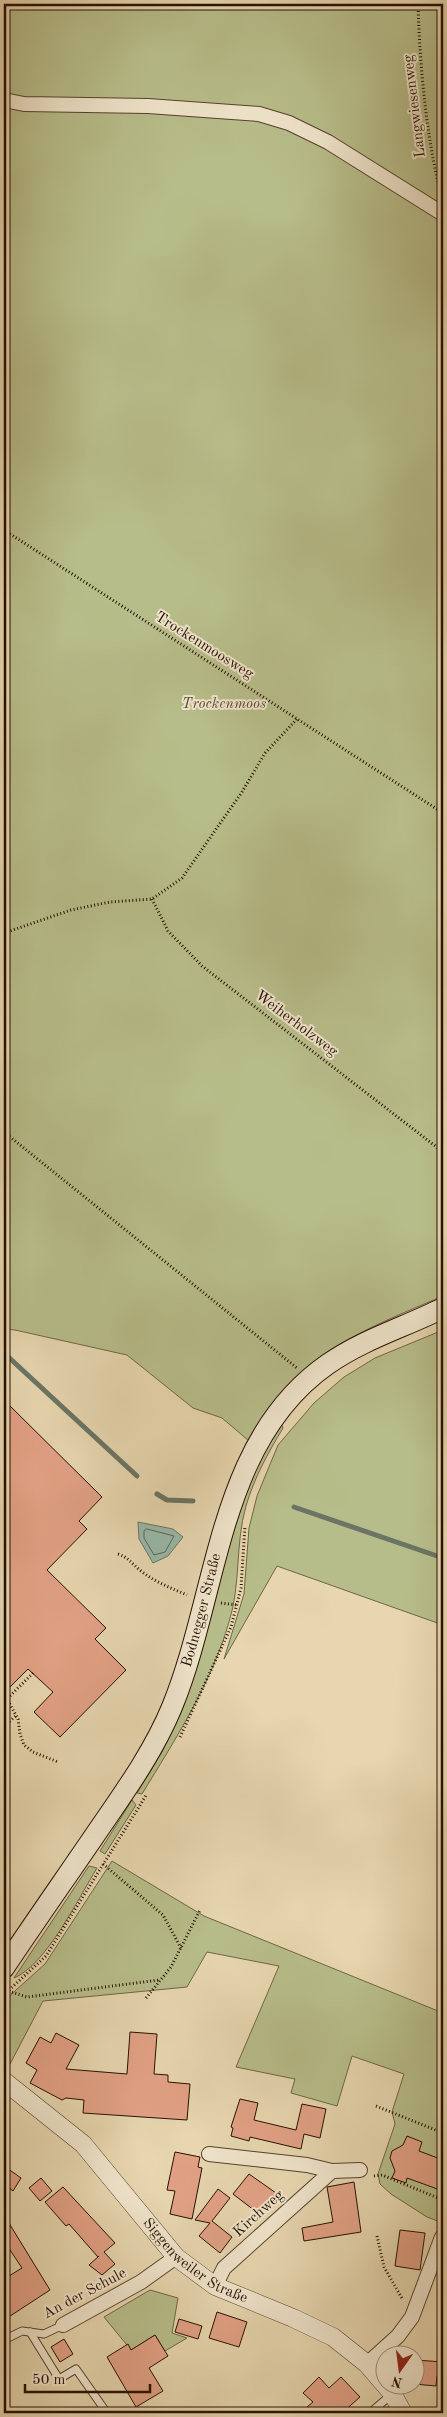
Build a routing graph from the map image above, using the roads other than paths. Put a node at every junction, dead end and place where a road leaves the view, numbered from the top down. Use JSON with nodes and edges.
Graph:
{"nodes":[{"id":1,"x":4,"y":100,"type":"edge"},
{"id":2,"x":443,"y":214,"type":"edge"},
{"id":3,"x":443,"y":1308,"type":"edge"},
{"id":4,"x":4,"y":1968,"type":"edge"},
{"id":5,"x":4,"y":2081,"type":"edge"},
{"id":6,"x":209,"y":2154,"type":"dead end"},
{"id":7,"x":332,"y":2171,"type":"junction"},
{"id":8,"x":363,"y":2174,"type":"road end"},
{"id":9,"x":442,"y":2238,"type":"edge"},
{"id":10,"x":176,"y":2258,"type":"junction"},
{"id":11,"x":215,"y":2286,"type":"junction"},
{"id":12,"x":63,"y":2324,"type":"joint"},
{"id":13,"x":30,"y":2332,"type":"junction"},
{"id":14,"x":4,"y":2340,"type":"edge"},
{"id":15,"x":367,"y":2364,"type":"junction"},
{"id":16,"x":374,"y":2372,"type":"edge"},
{"id":17,"x":391,"y":2394,"type":"edge"},
{"id":18,"x":393,"y":2394,"type":"edge"},
{"id":19,"x":107,"y":2413,"type":"edge"},
{"id":20,"x":370,"y":2413,"type":"edge"},
{"id":21,"x":403,"y":2413,"type":"edge"}],
"edges":[{"from":1,"to":2,"type":"street"},
{"from":3,"to":4,"type":"main road","name":"Bodnegger Straße"},
{"from":5,"to":10,"type":"street","name":"Siggenweiler Straße"},
{"from":6,"to":7,"type":"street"},
{"from":7,"to":8,"type":"street"},
{"from":7,"to":11,"type":"street","name":"Kirchweg"},
{"from":9,"to":15,"type":"street"},
{"from":10,"to":11,"type":"street","name":"Siggenweiler Straße"},
{"from":10,"to":12,"type":"street","name":"An der Schule"},
{"from":11,"to":15,"type":"street","name":"Siggenweiler Straße"},
{"from":12,"to":13,"type":"lane","name":"An der Schule"},
{"from":13,"to":14,"type":"lane","name":"An der Schule"},
{"from":13,"to":19,"type":"lane"},
{"from":15,"to":16,"type":"street","name":"Siggenweiler Straße"},
{"from":17,"to":20,"type":"lane"},
{"from":18,"to":21,"type":"street","name":"Siggenweiler Straße"}]}
